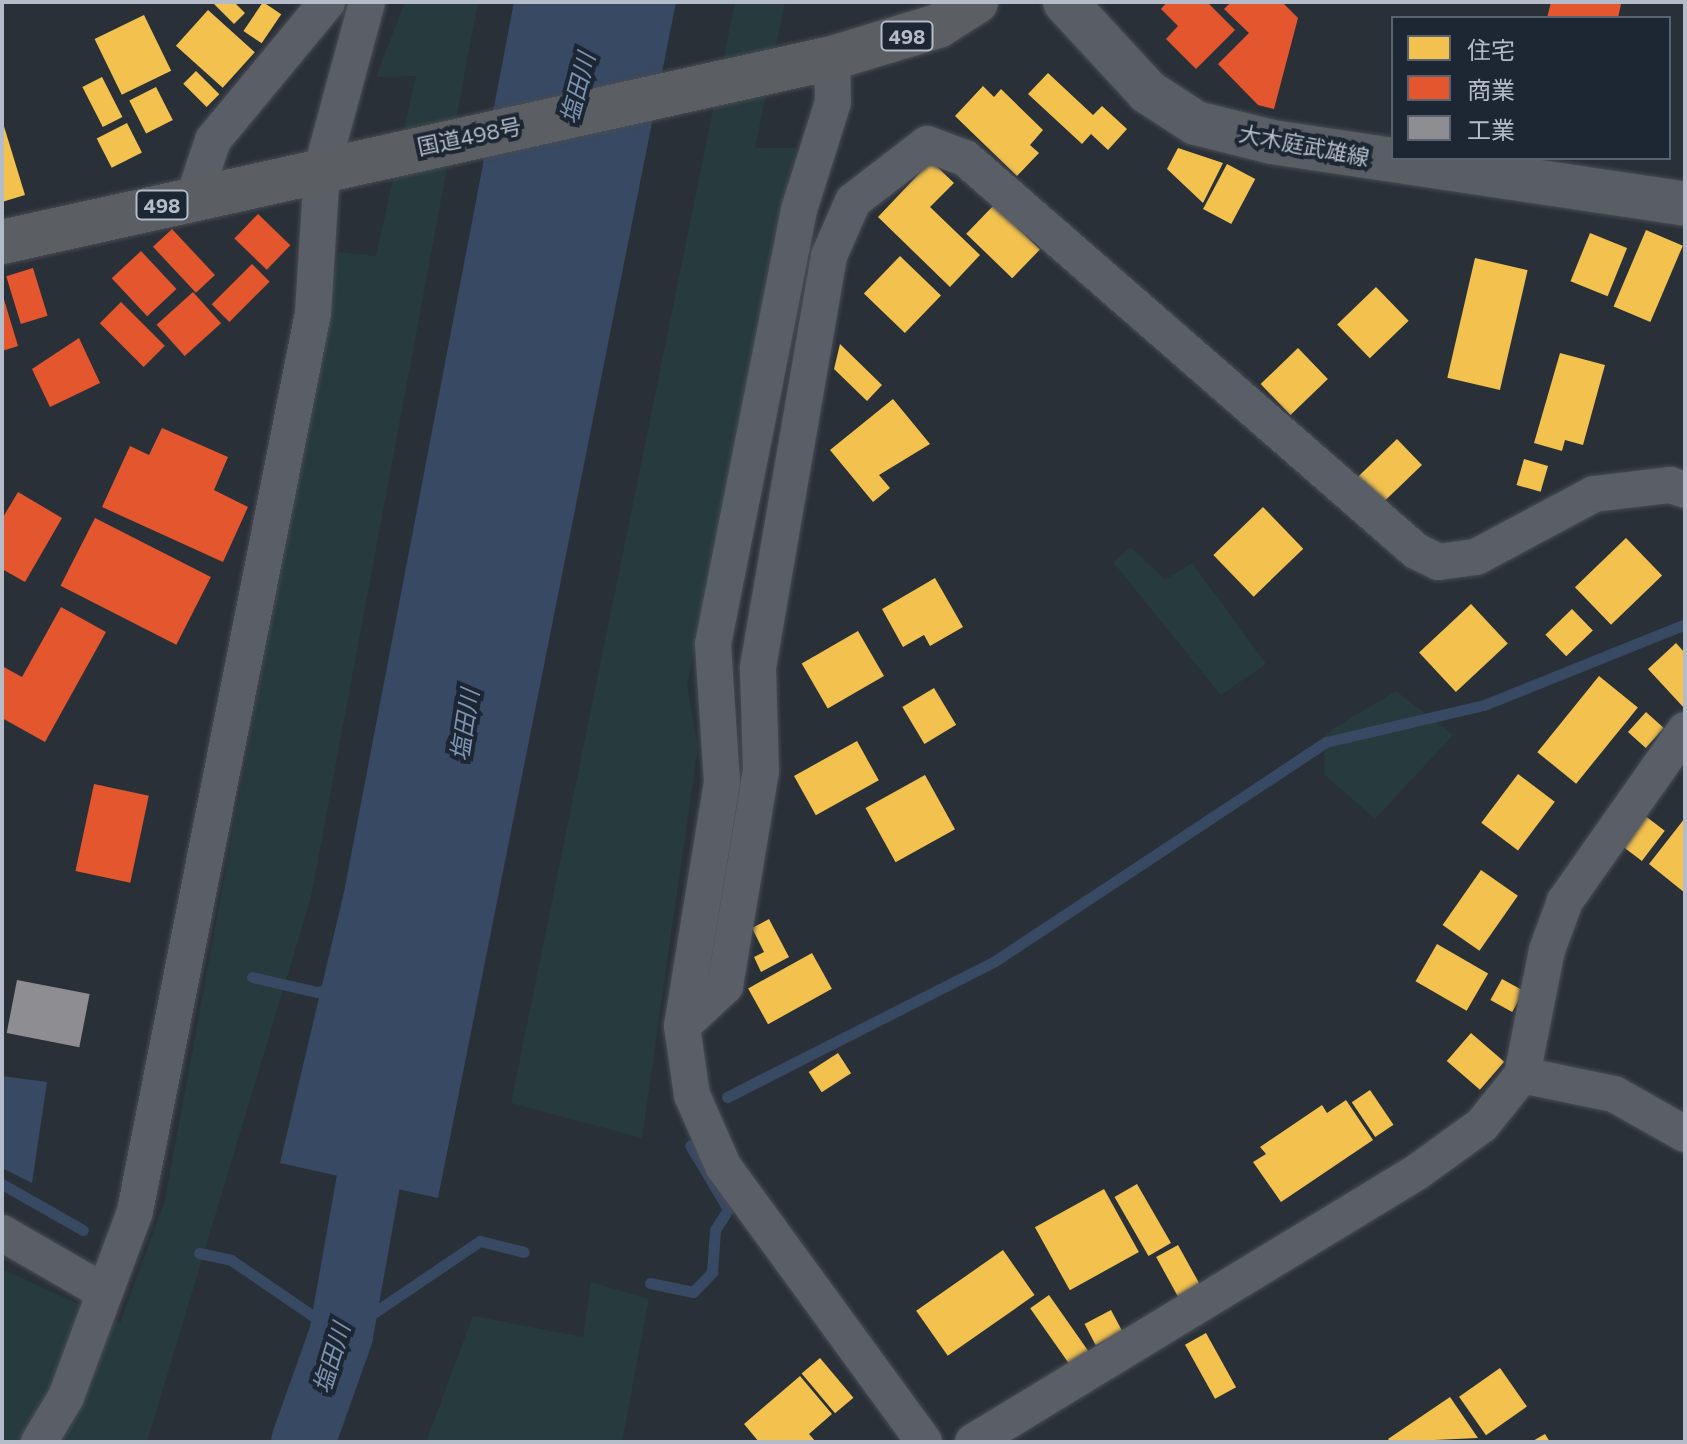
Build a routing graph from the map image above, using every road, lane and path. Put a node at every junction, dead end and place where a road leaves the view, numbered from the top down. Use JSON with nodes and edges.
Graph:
{"nodes":[{"id":1,"x":327,"y":2,"type":"edge"},
{"id":2,"x":367,"y":2,"type":"edge"},
{"id":3,"x":976,"y":2,"type":"edge"},
{"id":4,"x":1065,"y":2,"type":"edge"},
{"id":5,"x":832,"y":58,"type":"junction"},
{"id":6,"x":1391,"y":160,"type":"edge"},
{"id":7,"x":1392,"y":160,"type":"edge"},
{"id":8,"x":322,"y":168,"type":"junction"},
{"id":9,"x":194,"y":197,"type":"junction"},
{"id":10,"x":1685,"y":204,"type":"edge"},
{"id":11,"x":2,"y":242,"type":"edge"},
{"id":12,"x":1685,"y":490,"type":"edge"},
{"id":13,"x":1685,"y":730,"type":"edge"},
{"id":14,"x":682,"y":1026,"type":"junction"},
{"id":15,"x":1522,"y":1075,"type":"junction"},
{"id":16,"x":1685,"y":1134,"type":"edge"},
{"id":17,"x":2,"y":1233,"type":"edge"},
{"id":18,"x":104,"y":1292,"type":"junction"},
{"id":19,"x":39,"y":1442,"type":"edge"},
{"id":20,"x":924,"y":1442,"type":"edge"},
{"id":21,"x":973,"y":1442,"type":"edge"}],
"edges":[{"from":1,"to":9,"type":"street"},
{"from":2,"to":8,"type":"street"},
{"from":3,"to":5,"type":"highway","name":"国道498号","number":"498"},
{"from":4,"to":6,"type":"main road","name":"大木庭武雄線"},
{"from":5,"to":8,"type":"highway","name":"国道498号","number":"498"},
{"from":5,"to":14,"type":"street"},
{"from":7,"to":10,"type":"main road","name":"大木庭武雄線"},
{"from":8,"to":9,"type":"highway","name":"国道498号","number":"498"},
{"from":8,"to":18,"type":"street"},
{"from":9,"to":11,"type":"highway","name":"国道498号","number":"498"},
{"from":12,"to":14,"type":"street"},
{"from":13,"to":15,"type":"street"},
{"from":14,"to":20,"type":"street"},
{"from":15,"to":16,"type":"street"},
{"from":15,"to":21,"type":"street"},
{"from":17,"to":18,"type":"street"},
{"from":18,"to":19,"type":"street"}]}
